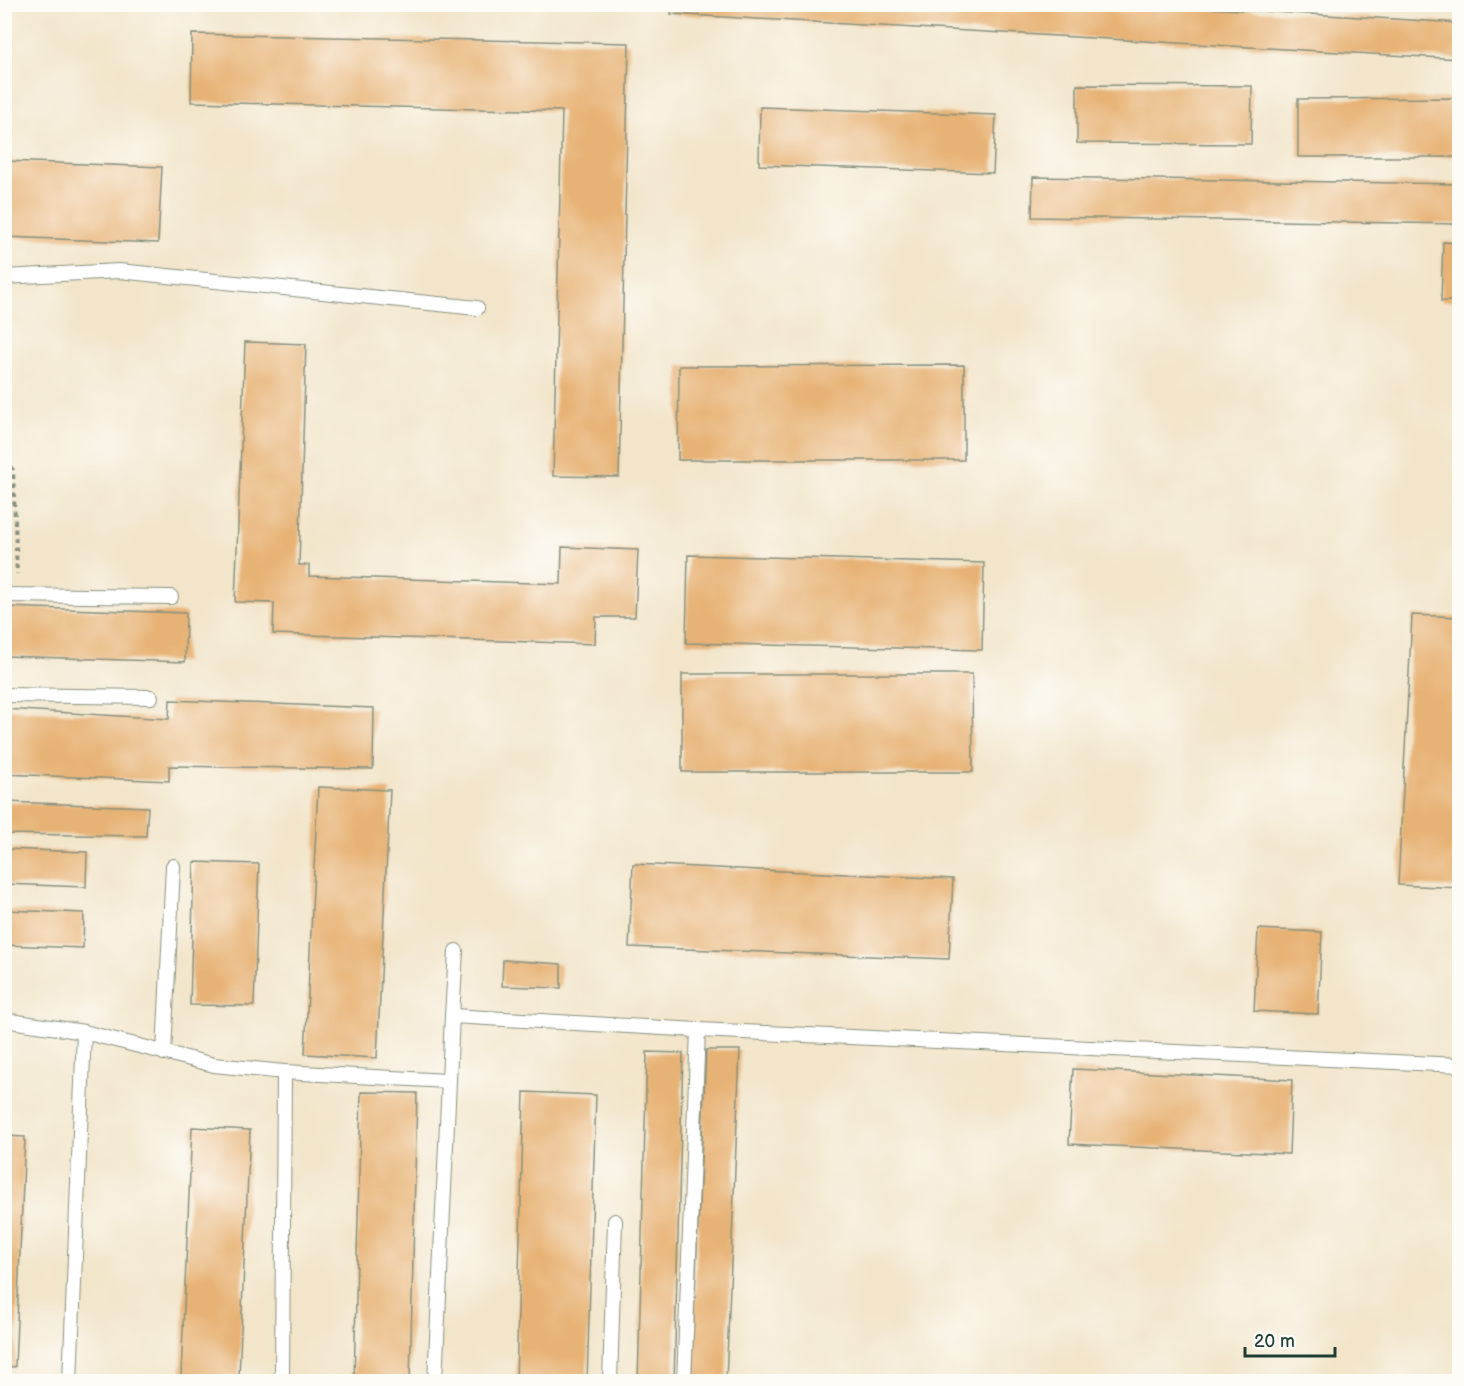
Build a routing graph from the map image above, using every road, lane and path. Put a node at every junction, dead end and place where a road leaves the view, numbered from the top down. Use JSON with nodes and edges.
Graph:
{"nodes":[{"id":1,"x":4,"y":277,"type":"edge"},
{"id":2,"x":477,"y":308,"type":"dead end"},
{"id":3,"x":4,"y":460,"type":"edge"},
{"id":4,"x":11,"y":595,"type":"edge"},
{"id":5,"x":171,"y":597,"type":"dead end"},
{"id":6,"x":4,"y":695,"type":"edge"},
{"id":7,"x":151,"y":697,"type":"dead end"},
{"id":8,"x":172,"y":866,"type":"dead end"},
{"id":9,"x":456,"y":951,"type":"dead end"},
{"id":10,"x":452,"y":1016,"type":"junction"},
{"id":11,"x":4,"y":1020,"type":"edge"},
{"id":12,"x":698,"y":1030,"type":"junction"},
{"id":13,"x":84,"y":1032,"type":"junction"},
{"id":14,"x":164,"y":1053,"type":"junction"},
{"id":15,"x":1460,"y":1065,"type":"edge"},
{"id":16,"x":285,"y":1072,"type":"junction"},
{"id":17,"x":447,"y":1081,"type":"junction"},
{"id":18,"x":615,"y":1221,"type":"dead end"},
{"id":19,"x":70,"y":1382,"type":"edge"},
{"id":20,"x":282,"y":1382,"type":"edge"},
{"id":21,"x":435,"y":1382,"type":"edge"},
{"id":22,"x":610,"y":1382,"type":"edge"},
{"id":23,"x":684,"y":1382,"type":"edge"}],
"edges":[{"from":1,"to":2,"type":"lane"},
{"from":3,"to":4,"type":"path"},
{"from":4,"to":5,"type":"lane"},
{"from":6,"to":7,"type":"lane"},
{"from":8,"to":14,"type":"lane"},
{"from":9,"to":10,"type":"lane"},
{"from":10,"to":12,"type":"lane"},
{"from":10,"to":17,"type":"lane"},
{"from":11,"to":13,"type":"lane"},
{"from":12,"to":15,"type":"lane"},
{"from":12,"to":23,"type":"lane"},
{"from":13,"to":14,"type":"lane"},
{"from":13,"to":19,"type":"lane"},
{"from":14,"to":16,"type":"lane"},
{"from":16,"to":17,"type":"lane"},
{"from":16,"to":20,"type":"lane"},
{"from":17,"to":21,"type":"lane"},
{"from":18,"to":22,"type":"lane"}]}
